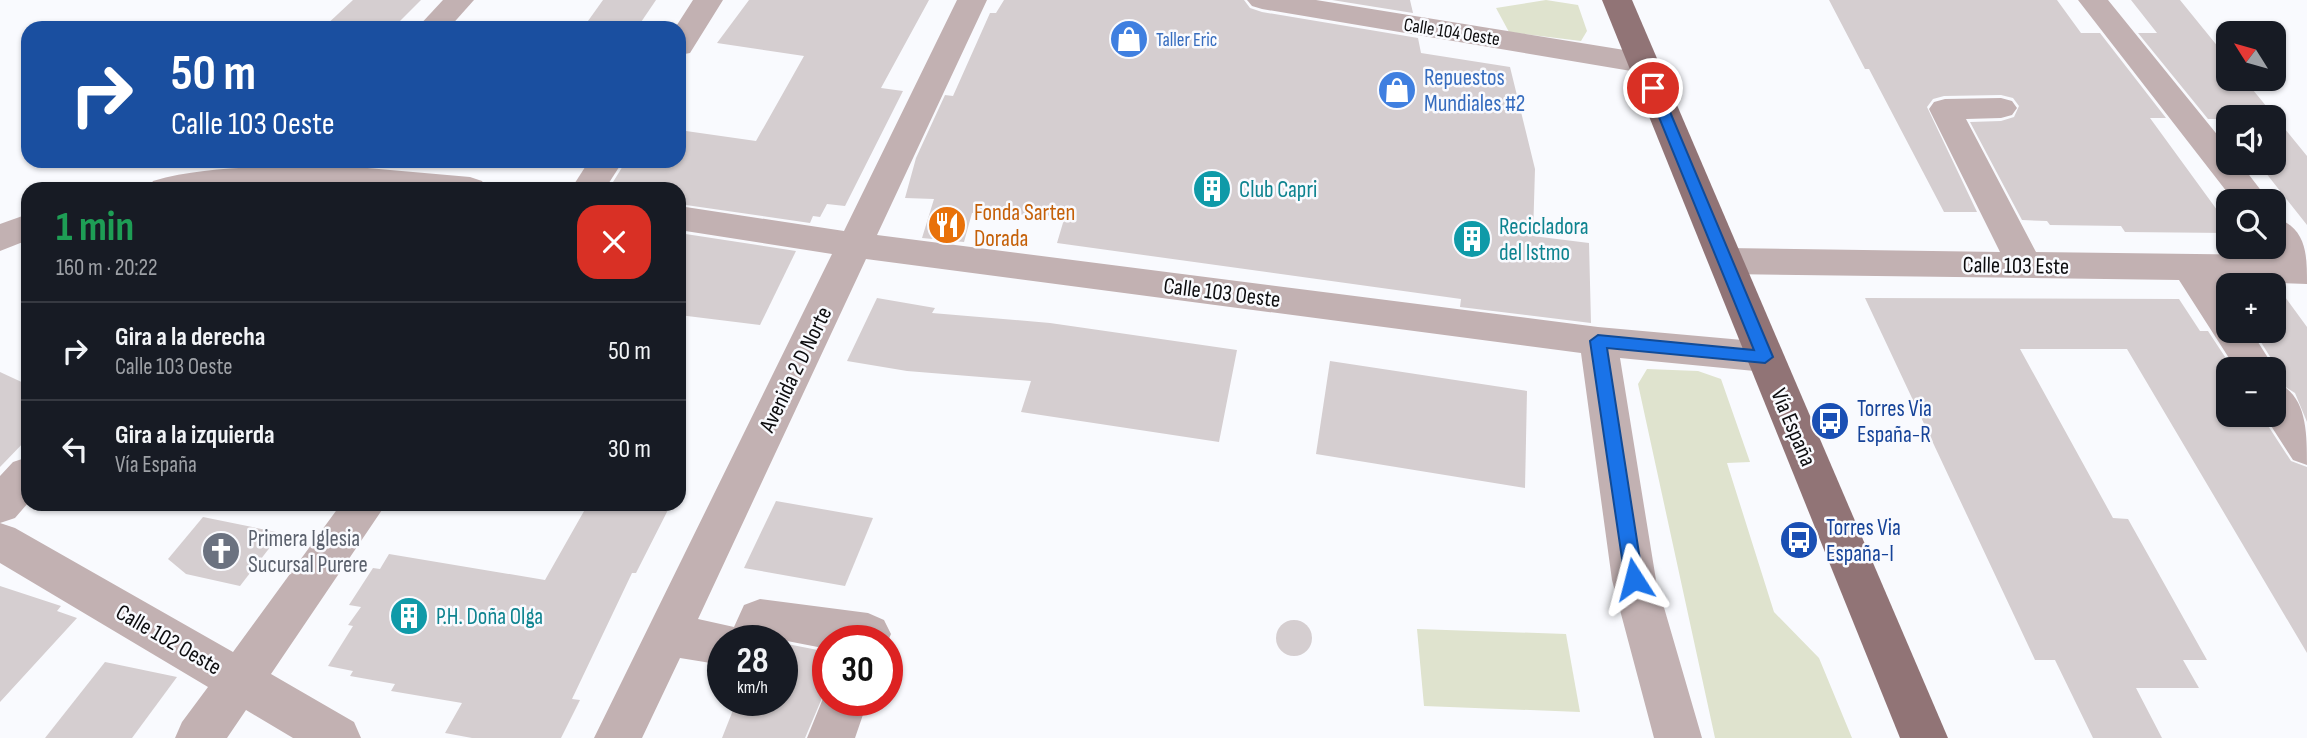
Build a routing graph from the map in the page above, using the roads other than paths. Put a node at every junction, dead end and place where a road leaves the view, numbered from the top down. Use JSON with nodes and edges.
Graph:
{"nodes":[{"id":1,"x":458,"y":0,"type":"edge"},
{"id":2,"x":708,"y":0,"type":"edge"},
{"id":3,"x":972,"y":0,"type":"edge"},
{"id":4,"x":1262,"y":0,"type":"edge"},
{"id":5,"x":1444,"y":0,"type":"edge"},
{"id":6,"x":1600,"y":0,"type":"edge"},
{"id":7,"x":1617,"y":0,"type":"edge"},
{"id":8,"x":2093,"y":0,"type":"edge"},
{"id":9,"x":438,"y":21,"type":"edge"},
{"id":10,"x":1448,"y":30,"type":"junction"},
{"id":11,"x":686,"y":35,"type":"edge"},
{"id":12,"x":1643,"y":63,"type":"junction"},
{"id":13,"x":2001,"y":108,"type":"dead end"},
{"id":14,"x":295,"y":176,"type":"edge"},
{"id":15,"x":201,"y":182,"type":"edge"},
{"id":16,"x":376,"y":182,"type":"edge"},
{"id":17,"x":2243,"y":189,"type":"edge"},
{"id":18,"x":686,"y":219,"type":"edge"},
{"id":19,"x":21,"y":229,"type":"edge"},
{"id":20,"x":0,"y":239,"type":"edge"},
{"id":21,"x":855,"y":245,"type":"junction"},
{"id":22,"x":2286,"y":245,"type":"edge"},
{"id":23,"x":1726,"y":261,"type":"junction"},
{"id":24,"x":2025,"y":265,"type":"junction"},
{"id":25,"x":2190,"y":268,"type":"junction"},
{"id":26,"x":2306,"y":270,"type":"edge"},
{"id":27,"x":2216,"y":308,"type":"edge"},
{"id":28,"x":1598,"y":341,"type":"junction"},
{"id":29,"x":1765,"y":357,"type":"junction"},
{"id":30,"x":2286,"y":416,"type":"edge"},
{"id":31,"x":2307,"y":448,"type":"edge"},
{"id":32,"x":21,"y":482,"type":"edge"},
{"id":33,"x":0,"y":505,"type":"edge"},
{"id":34,"x":360,"y":511,"type":"edge"},
{"id":35,"x":0,"y":541,"type":"edge"},
{"id":36,"x":757,"y":625,"type":"edge"},
{"id":37,"x":812,"y":626,"type":"edge"},
{"id":38,"x":667,"y":635,"type":"junction"},
{"id":39,"x":707,"y":641,"type":"edge"},
{"id":40,"x":239,"y":680,"type":"junction"},
{"id":41,"x":839,"y":716,"type":"edge"},
{"id":42,"x":199,"y":738,"type":"edge"},
{"id":43,"x":337,"y":738,"type":"edge"},
{"id":44,"x":618,"y":738,"type":"edge"},
{"id":45,"x":831,"y":738,"type":"edge"},
{"id":46,"x":1678,"y":738,"type":"edge"},
{"id":47,"x":1924,"y":738,"type":"edge"}],
"edges":[{"from":1,"to":9,"type":"street"},
{"from":2,"to":11,"type":"street"},
{"from":3,"to":21,"type":"street","name":"Avenida 2 D Norte"},
{"from":4,"to":10,"type":"street","name":"Calle 104 Oeste"},
{"from":5,"to":10,"type":"street"},
{"from":6,"to":7,"type":"street"},
{"from":7,"to":12,"type":"main road","name":"Vía España"},
{"from":8,"to":17,"type":"street"},
{"from":10,"to":12,"type":"street","name":"Calle 104 Oeste"},
{"from":12,"to":23,"type":"main road","name":"Vía España"},
{"from":13,"to":24,"type":"street"},
{"from":14,"to":15,"type":"street"},
{"from":14,"to":16,"type":"street"},
{"from":18,"to":21,"type":"street","name":"Calle 103 Oeste"},
{"from":19,"to":20,"type":"street"},
{"from":21,"to":28,"type":"street","name":"Calle 103 Oeste"},
{"from":21,"to":38,"type":"street","name":"Avenida 2 D Norte"},
{"from":22,"to":26,"type":"street"},
{"from":23,"to":24,"type":"street","name":"Calle 103 Este"},
{"from":23,"to":29,"type":"main road","name":"Vía España"},
{"from":24,"to":25,"type":"street","name":"Calle 103 Este"},
{"from":25,"to":26,"type":"street","name":"Calle 103 Este"},
{"from":25,"to":27,"type":"street"},
{"from":28,"to":29,"type":"street","name":"Calle 103 Oeste"},
{"from":28,"to":46,"type":"street"},
{"from":29,"to":47,"type":"main road","name":"Vía España"},
{"from":30,"to":31,"type":"street"},
{"from":32,"to":33,"type":"street"},
{"from":34,"to":40,"type":"street"},
{"from":35,"to":40,"type":"street","name":"Calle 102 Oeste"},
{"from":36,"to":37,"type":"street"},
{"from":38,"to":39,"type":"street"},
{"from":38,"to":44,"type":"street","name":"Avenida 2 D Norte"},
{"from":40,"to":42,"type":"street"},
{"from":40,"to":43,"type":"street","name":"Calle 102 Oeste"},
{"from":41,"to":45,"type":"street"}]}
